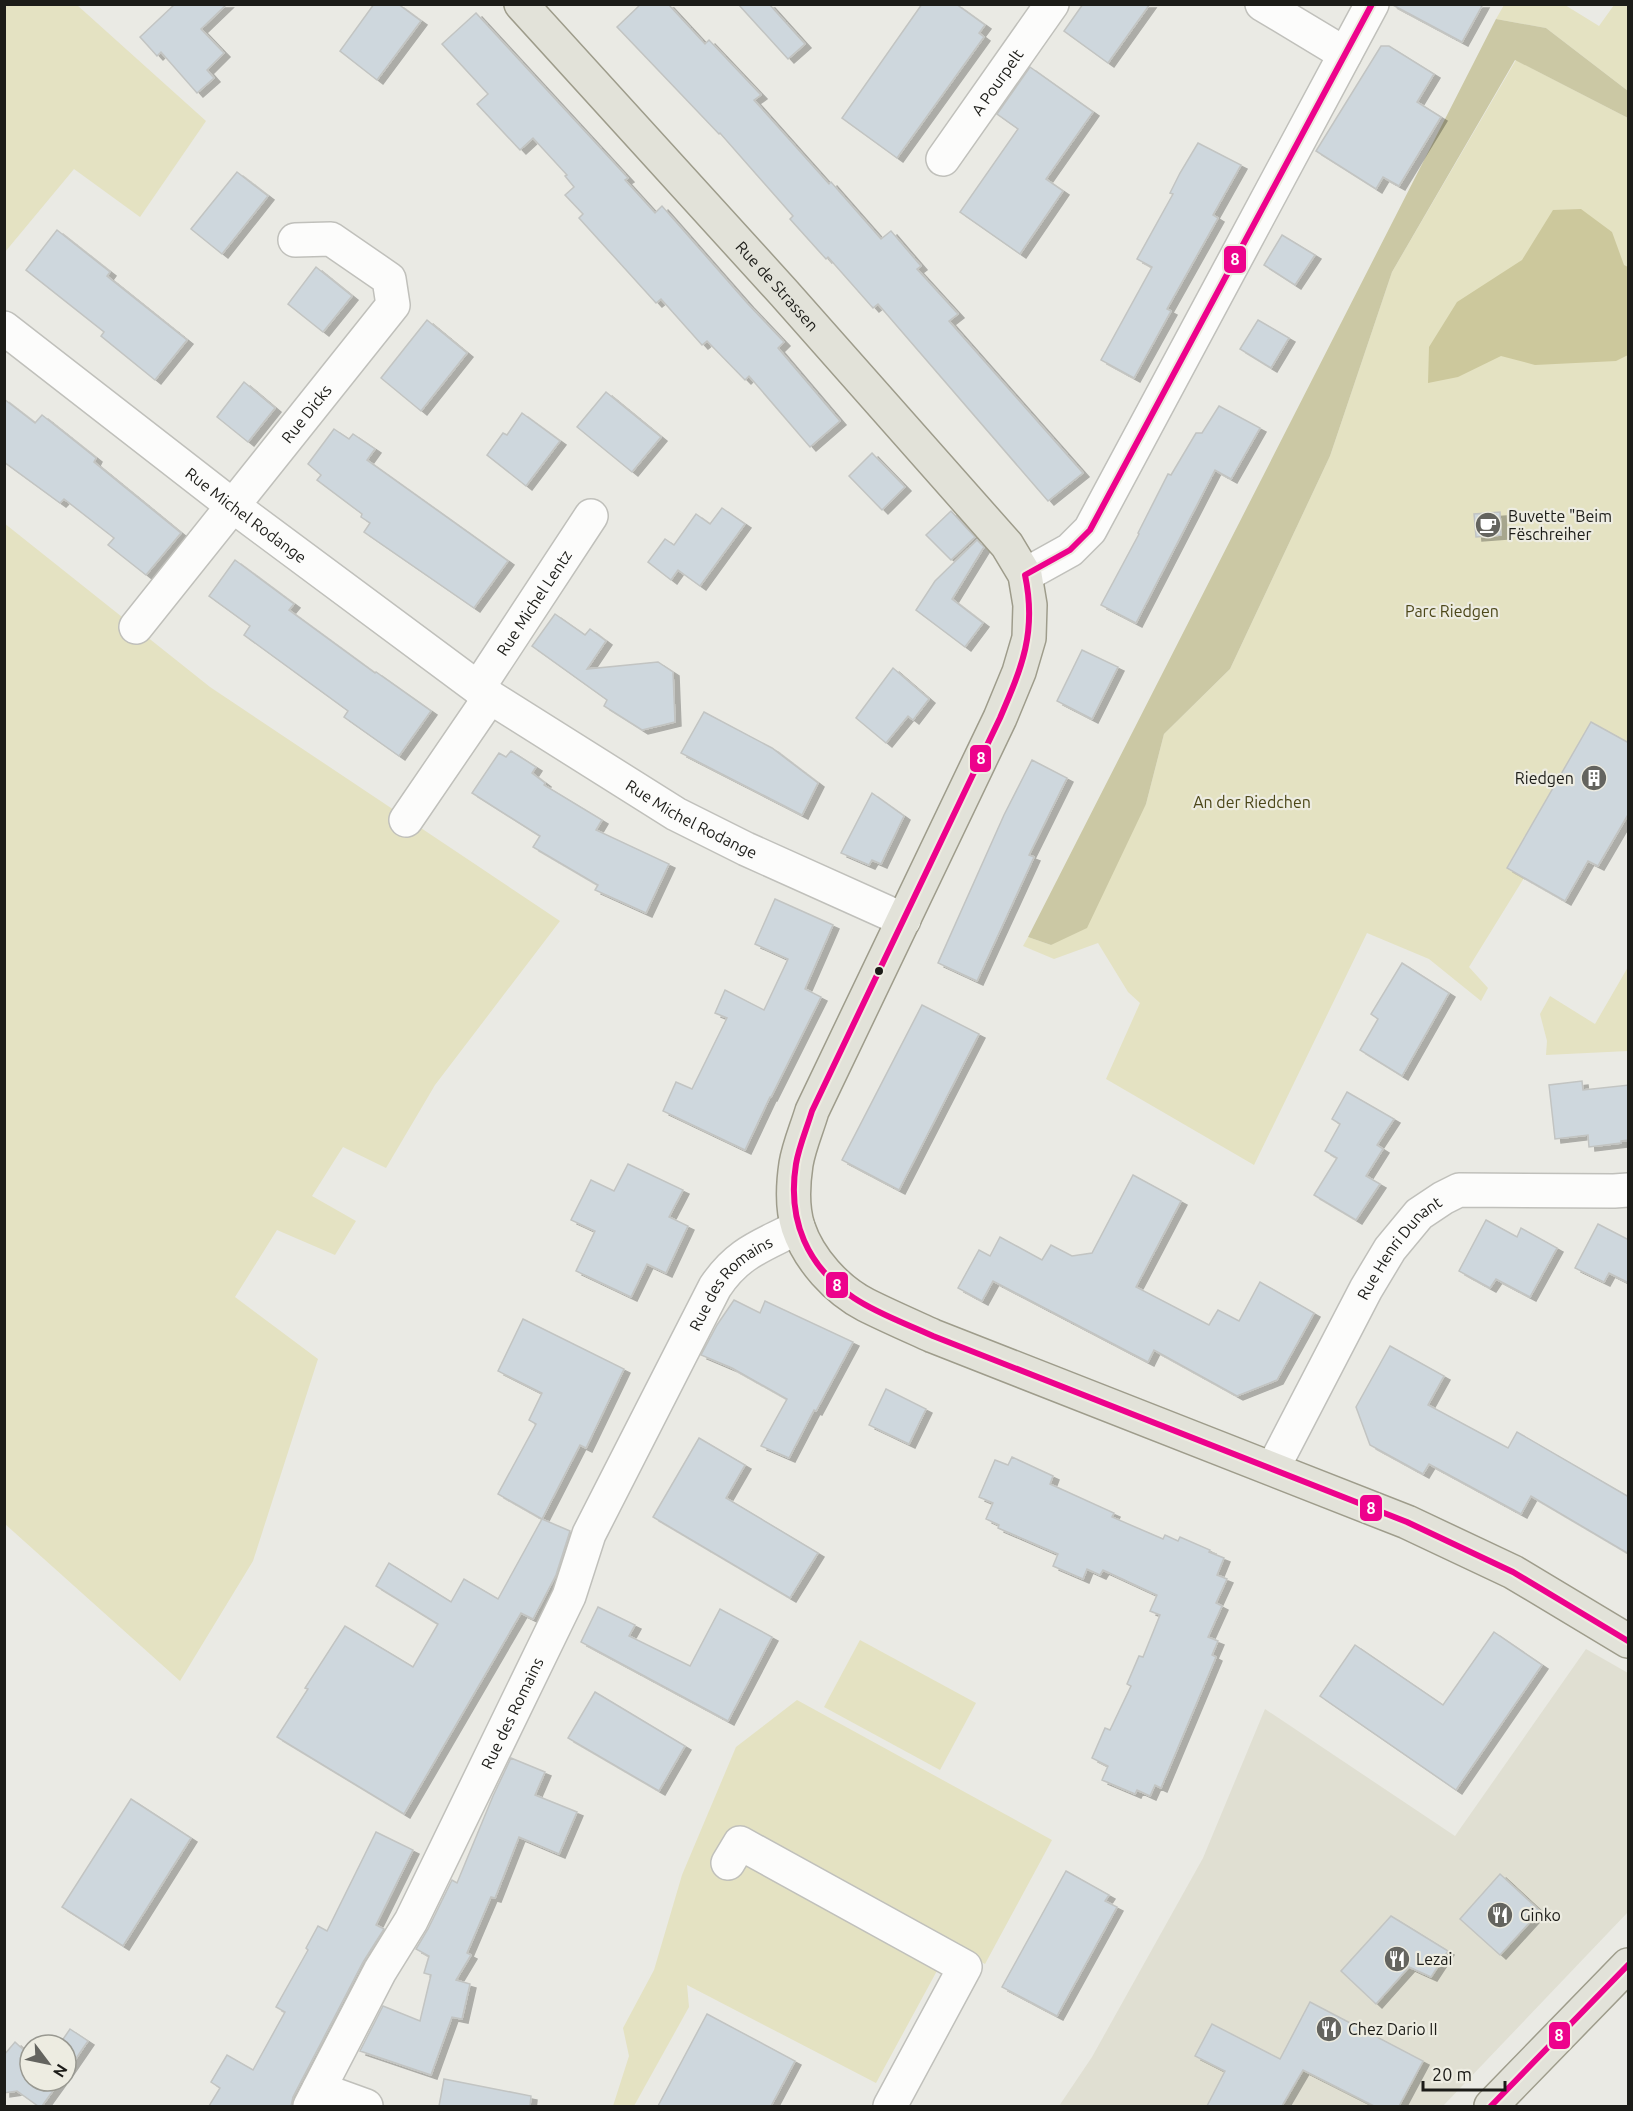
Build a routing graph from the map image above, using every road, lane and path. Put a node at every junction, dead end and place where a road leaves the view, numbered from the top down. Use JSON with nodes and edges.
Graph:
{"nodes":[{"id":1,"x":521,"y":4,"type":"edge"},
{"id":2,"x":1052,"y":4,"type":"edge"},
{"id":3,"x":1262,"y":4,"type":"edge"},
{"id":4,"x":1372,"y":4,"type":"edge"},
{"id":5,"x":1346,"y":54,"type":"junction"},
{"id":6,"x":943,"y":159,"type":"dead end"},
{"id":7,"x":295,"y":240,"type":"dead end"},
{"id":8,"x":4,"y":328,"type":"edge"},
{"id":9,"x":233,"y":506,"type":"junction"},
{"id":10,"x":591,"y":516,"type":"dead end"},
{"id":11,"x":1025,"y":575,"type":"junction"},
{"id":12,"x":136,"y":627,"type":"dead end"},
{"id":13,"x":484,"y":693,"type":"junction"},
{"id":14,"x":406,"y":820,"type":"dead end"},
{"id":15,"x":904,"y":920,"type":"junction"},
{"id":16,"x":1629,"y":1190,"type":"edge"},
{"id":17,"x":798,"y":1227,"type":"junction"},
{"id":18,"x":1273,"y":1468,"type":"junction"},
{"id":19,"x":1629,"y":1641,"type":"edge"},
{"id":20,"x":729,"y":1863,"type":"dead end"},
{"id":21,"x":1629,"y":1965,"type":"edge"},
{"id":22,"x":315,"y":2098,"type":"edge"},
{"id":23,"x":366,"y":2106,"type":"edge"},
{"id":24,"x":890,"y":2106,"type":"edge"},
{"id":25,"x":1491,"y":2106,"type":"edge"}],
"edges":[{"from":1,"to":11,"type":"main road","name":"Rue de Strassen"},
{"from":2,"to":6,"type":"street","name":"A Pourpelt"},
{"from":3,"to":5,"type":"street"},
{"from":4,"to":5,"type":"street"},
{"from":5,"to":11,"type":"street"},
{"from":7,"to":9,"type":"street","name":"Rue Dicks"},
{"from":8,"to":9,"type":"street","name":"Rue Michel Rodange"},
{"from":9,"to":12,"type":"street","name":"Rue Dicks"},
{"from":9,"to":13,"type":"street","name":"Rue Michel Rodange"},
{"from":10,"to":13,"type":"street","name":"Rue Michel Lentz"},
{"from":11,"to":15,"type":"main road"},
{"from":13,"to":14,"type":"street"},
{"from":13,"to":15,"type":"street","name":"Rue Michel Rodange"},
{"from":15,"to":17,"type":"main road"},
{"from":16,"to":18,"type":"street","name":"Rue Henri Dunant"},
{"from":17,"to":18,"type":"main road"},
{"from":17,"to":22,"type":"street","name":"Rue des Romains"},
{"from":18,"to":19,"type":"main road"},
{"from":20,"to":24,"type":"street"},
{"from":21,"to":25,"type":"main road"},
{"from":22,"to":23,"type":"street"}]}
